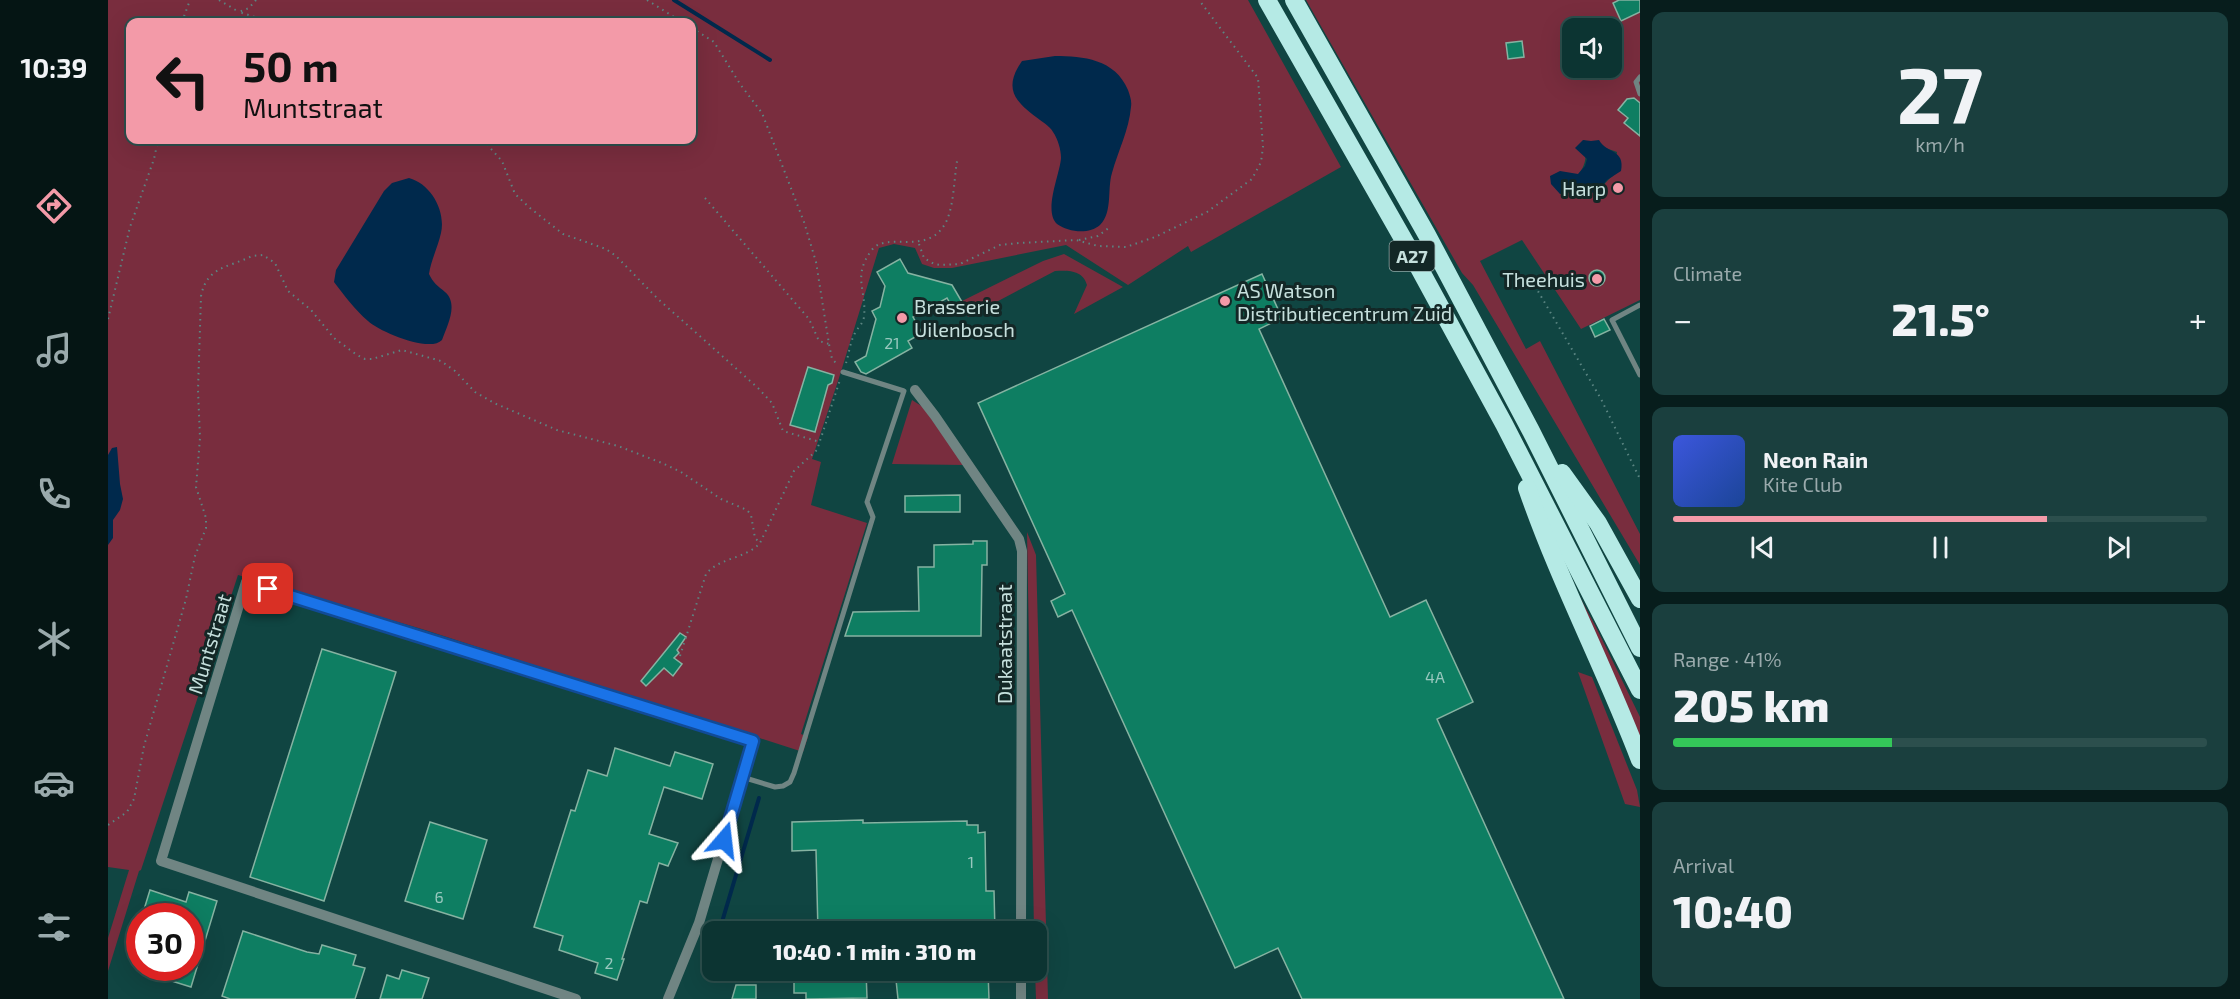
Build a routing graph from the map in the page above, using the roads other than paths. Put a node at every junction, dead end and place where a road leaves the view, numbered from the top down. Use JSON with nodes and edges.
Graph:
{"nodes":[{"id":1,"x":1267,"y":0,"type":"edge"},
{"id":2,"x":1294,"y":0,"type":"edge"},
{"id":3,"x":1640,"y":77,"type":"edge"},
{"id":4,"x":1640,"y":94,"type":"edge"},
{"id":5,"x":1640,"y":305,"type":"edge"},
{"id":6,"x":843,"y":372,"type":"road end"},
{"id":7,"x":1640,"y":375,"type":"edge"},
{"id":8,"x":915,"y":390,"type":"dead end"},
{"id":9,"x":1504,"y":424,"type":"junction"},
{"id":10,"x":1531,"y":431,"type":"junction"},
{"id":11,"x":1640,"y":598,"type":"edge"},
{"id":12,"x":1640,"y":648,"type":"edge"},
{"id":13,"x":1640,"y":690,"type":"edge"},
{"id":14,"x":1640,"y":760,"type":"edge"},
{"id":15,"x":742,"y":777,"type":"junction"},
{"id":16,"x":1021,"y":921,"type":"edge"},
{"id":17,"x":1021,"y":981,"type":"edge"},
{"id":18,"x":576,"y":999,"type":"edge"},
{"id":19,"x":668,"y":999,"type":"edge"},
{"id":20,"x":1021,"y":999,"type":"edge"}],
"edges":[{"from":1,"to":9,"type":"highway","number":"A27"},
{"from":2,"to":10,"type":"highway","number":"A27"},
{"from":3,"to":4,"type":"lane"},
{"from":5,"to":7,"type":"lane"},
{"from":6,"to":15,"type":"lane"},
{"from":8,"to":16,"type":"street","name":"Dukaatstraat"},
{"from":9,"to":13,"type":"highway","number":"A27"},
{"from":9,"to":14,"type":"highway","number":"A27"},
{"from":10,"to":11,"type":"highway","number":"A27"},
{"from":10,"to":12,"type":"highway","number":"A27"},
{"from":15,"to":18,"type":"street","name":"Muntstraat"},
{"from":15,"to":19,"type":"street","name":"Muntstraat"},
{"from":17,"to":20,"type":"street"}]}
